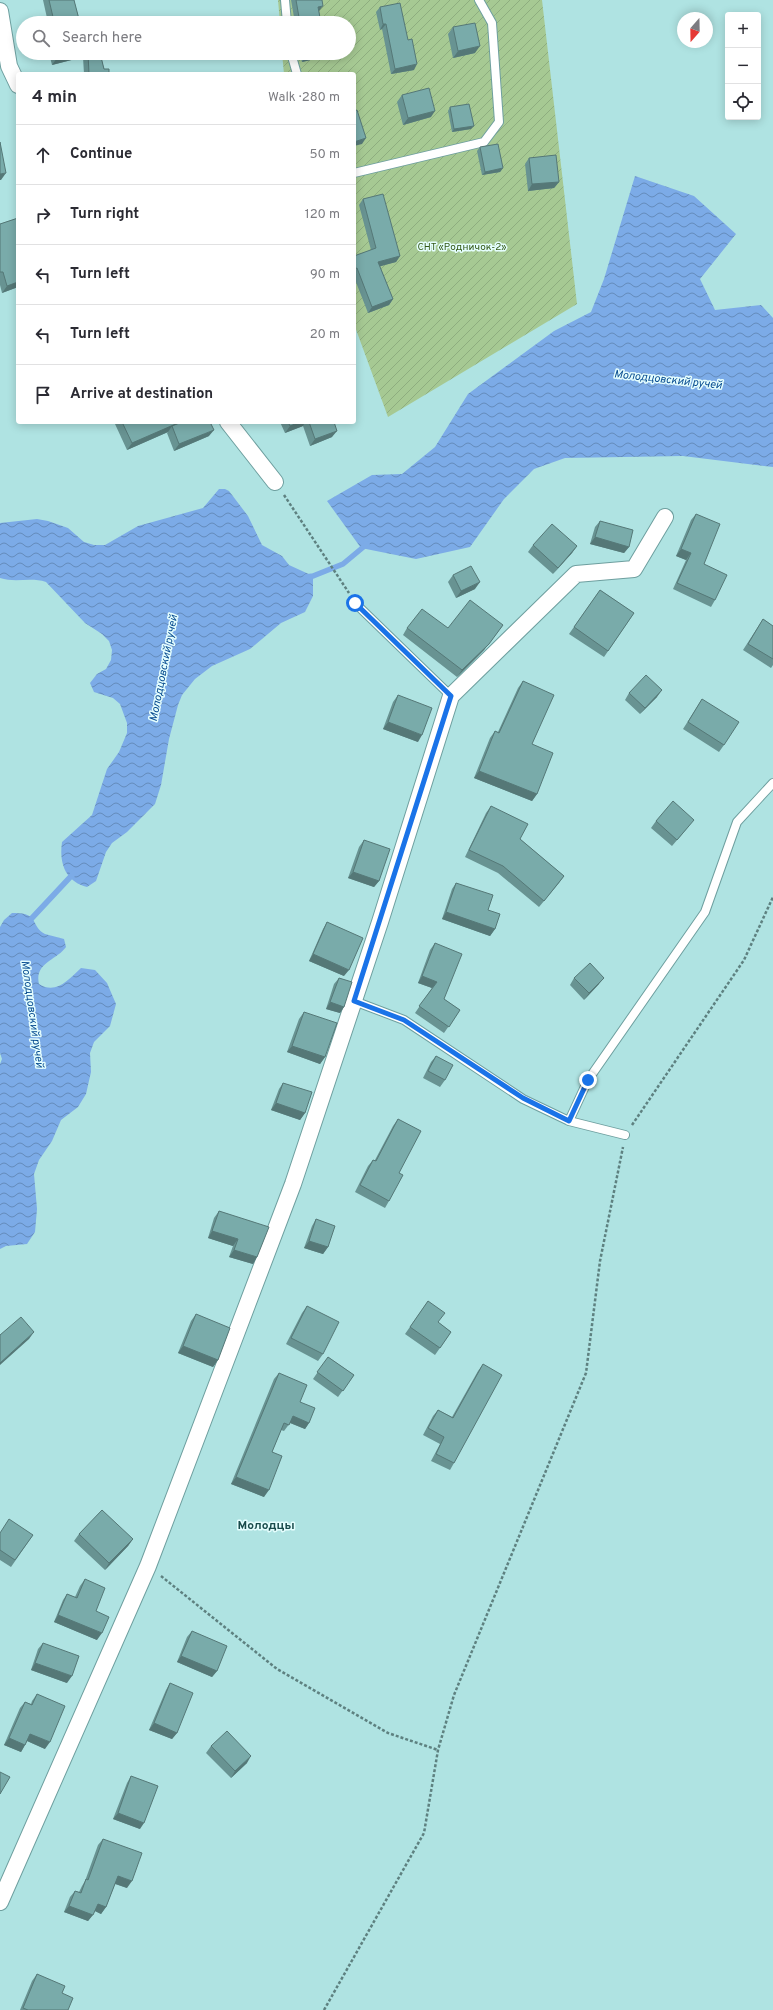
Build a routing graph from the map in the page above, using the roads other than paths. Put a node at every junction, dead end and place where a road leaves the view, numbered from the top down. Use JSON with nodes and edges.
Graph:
{"nodes":[{"id":1,"x":285,"y":0,"type":"edge"},
{"id":2,"x":479,"y":0,"type":"edge"},
{"id":3,"x":0,"y":11,"type":"edge"},
{"id":4,"x":286,"y":16,"type":"edge"},
{"id":5,"x":293,"y":60,"type":"edge"},
{"id":6,"x":296,"y":72,"type":"edge"},
{"id":7,"x":16,"y":81,"type":"edge"},
{"id":8,"x":356,"y":173,"type":"edge"},
{"id":9,"x":230,"y":424,"type":"edge"},
{"id":10,"x":275,"y":482,"type":"road end"},
{"id":11,"x":665,"y":517,"type":"dead end"},
{"id":12,"x":355,"y":603,"type":"dead end"},
{"id":13,"x":451,"y":696,"type":"junction"},
{"id":14,"x":773,"y":783,"type":"edge"},
{"id":15,"x":354,"y":1001,"type":"junction"},
{"id":16,"x":569,"y":1121,"type":"junction"},
{"id":17,"x":625,"y":1135,"type":"road end"},
{"id":18,"x":0,"y":1902,"type":"edge"}],
"edges":[{"from":1,"to":4,"type":"lane"},
{"from":2,"to":8,"type":"lane"},
{"from":3,"to":7,"type":"street"},
{"from":5,"to":6,"type":"lane"},
{"from":9,"to":10,"type":"street"},
{"from":11,"to":13,"type":"street"},
{"from":12,"to":13,"type":"lane"},
{"from":13,"to":15,"type":"street"},
{"from":14,"to":16,"type":"lane"},
{"from":15,"to":16,"type":"lane"},
{"from":15,"to":18,"type":"street"},
{"from":16,"to":17,"type":"lane"}]}
